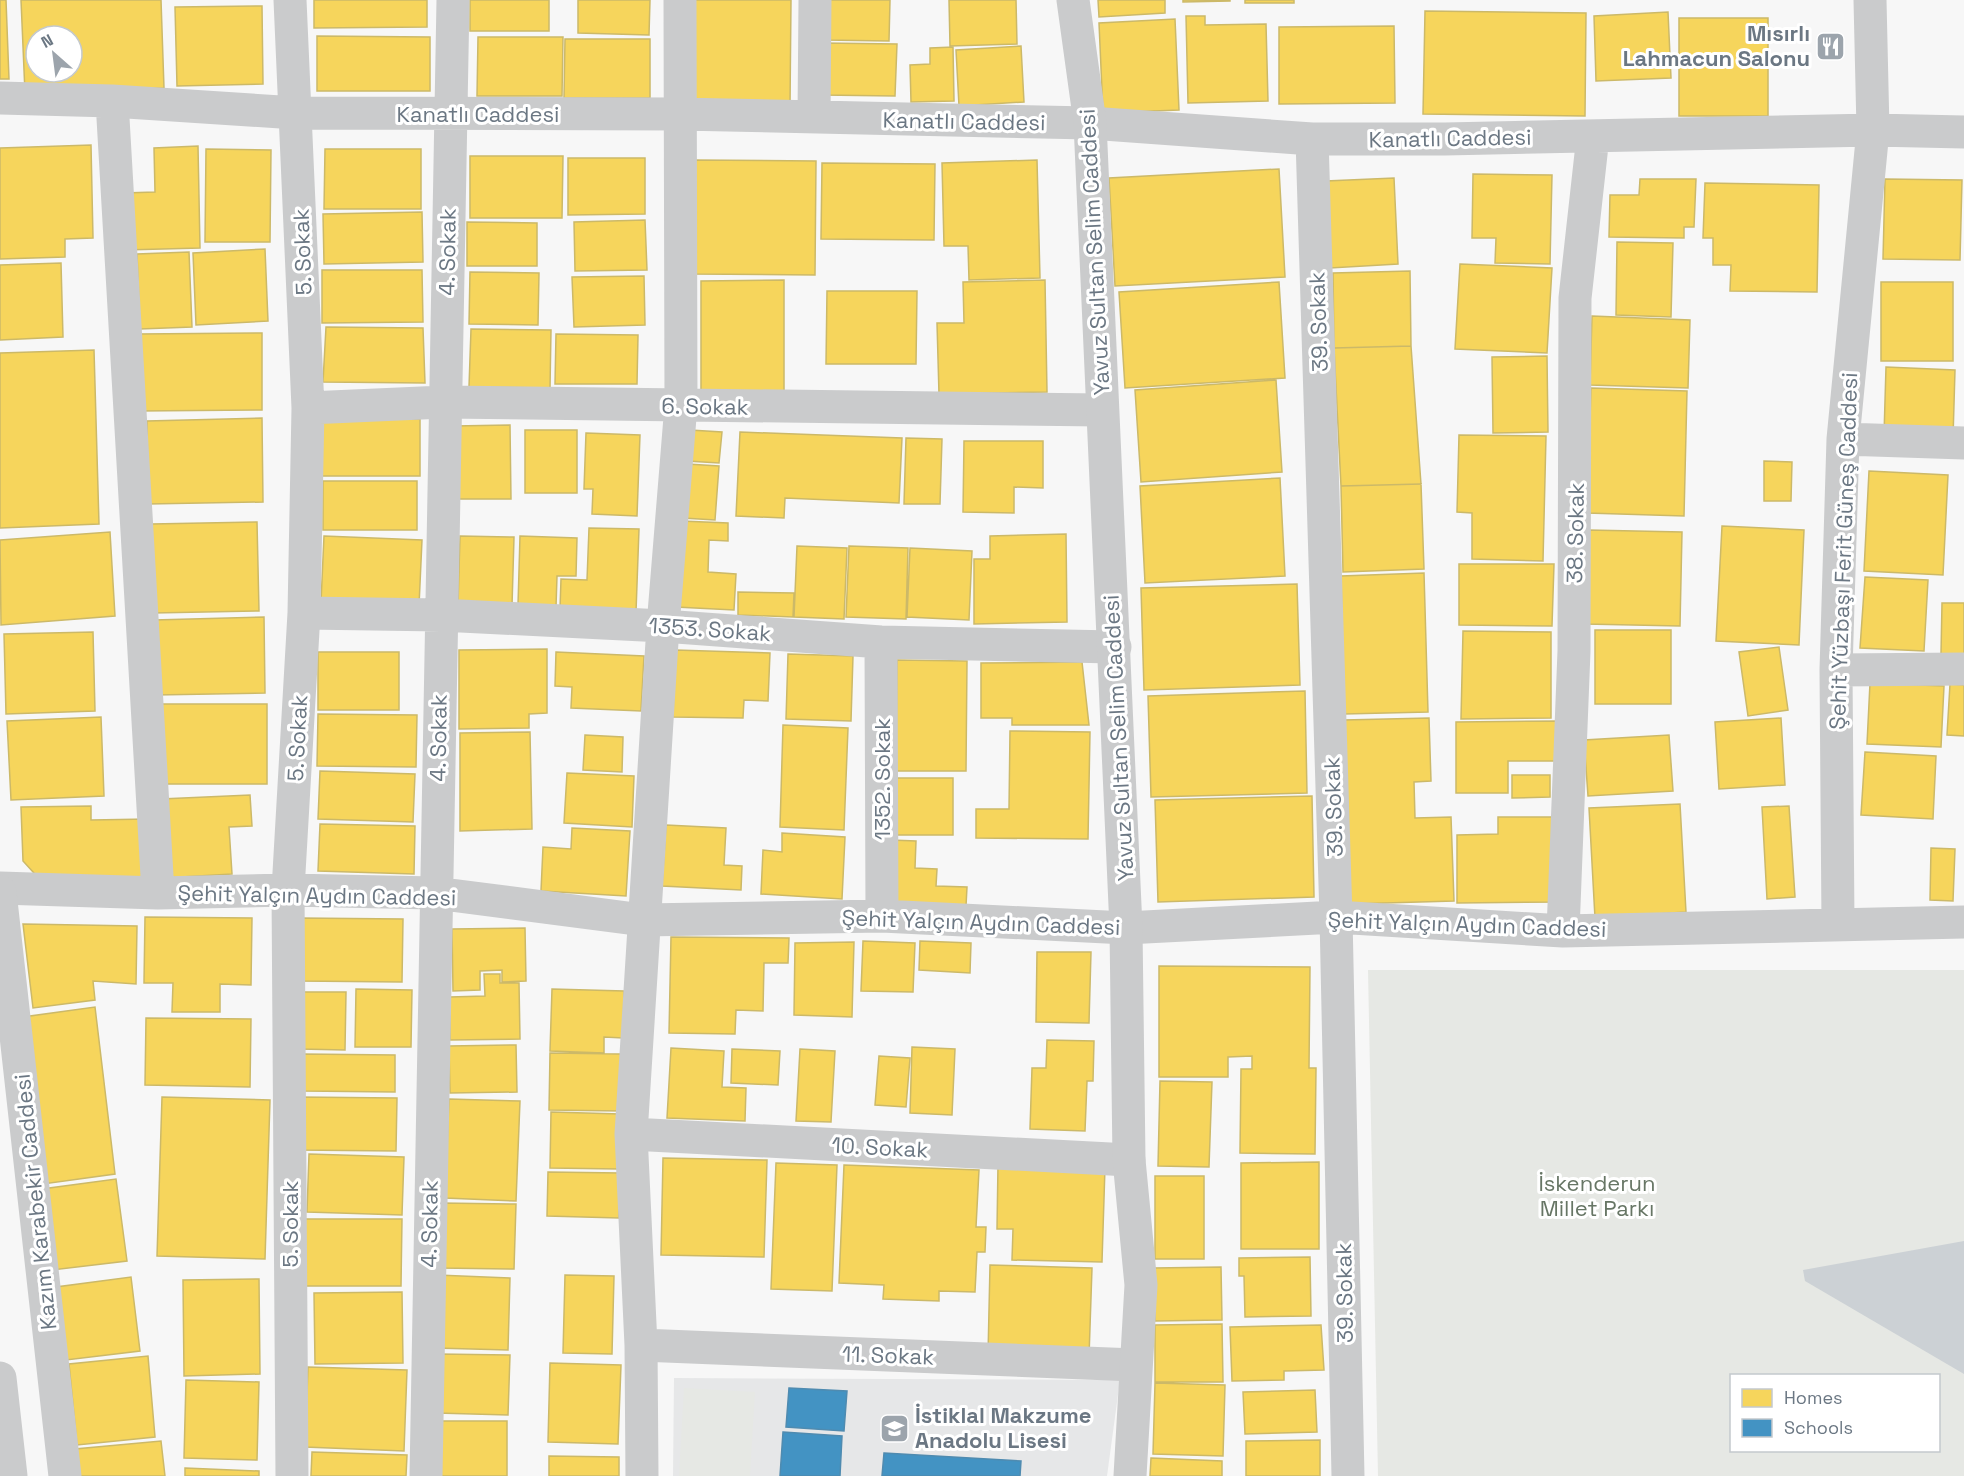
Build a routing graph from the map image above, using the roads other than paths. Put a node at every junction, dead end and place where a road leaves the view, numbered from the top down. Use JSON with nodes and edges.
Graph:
{"nodes":[{"id":1,"x":290,"y":0,"type":"edge"},
{"id":2,"x":453,"y":0,"type":"edge"},
{"id":3,"x":680,"y":0,"type":"edge"},
{"id":4,"x":814,"y":0,"type":"edge"},
{"id":5,"x":1073,"y":0,"type":"edge"},
{"id":6,"x":1870,"y":0,"type":"edge"},
{"id":7,"x":0,"y":98,"type":"edge"},
{"id":8,"x":112,"y":100,"type":"junction"},
{"id":9,"x":296,"y":112,"type":"junction"},
{"id":10,"x":679,"y":114,"type":"junction"},
{"id":11,"x":451,"y":115,"type":"junction"},
{"id":12,"x":814,"y":117,"type":"junction"},
{"id":13,"x":1090,"y":123,"type":"junction"},
{"id":14,"x":1873,"y":130,"type":"junction"},
{"id":15,"x":1964,"y":132,"type":"edge"},
{"id":16,"x":1593,"y":136,"type":"junction"},
{"id":17,"x":1312,"y":139,"type":"junction"},
{"id":18,"x":444,"y":402,"type":"junction"},
{"id":19,"x":681,"y":405,"type":"junction"},
{"id":20,"x":308,"y":408,"type":"junction"},
{"id":21,"x":1102,"y":410,"type":"junction"},
{"id":22,"x":1843,"y":439,"type":"junction"},
{"id":23,"x":1964,"y":443,"type":"edge"},
{"id":24,"x":304,"y":613,"type":"junction"},
{"id":25,"x":441,"y":615,"type":"junction"},
{"id":26,"x":663,"y":626,"type":"junction"},
{"id":27,"x":881,"y":642,"type":"junction"},
{"id":28,"x":1114,"y":647,"type":"junction"},
{"id":29,"x":1964,"y":669,"type":"edge"},
{"id":30,"x":1836,"y":670,"type":"junction"},
{"id":31,"x":0,"y":890,"type":"edge"},
{"id":32,"x":288,"y":890,"type":"junction"},
{"id":33,"x":158,"y":893,"type":"junction"},
{"id":34,"x":435,"y":893,"type":"junction"},
{"id":35,"x":882,"y":916,"type":"junction"},
{"id":36,"x":1336,"y":916,"type":"junction"},
{"id":37,"x":643,"y":920,"type":"junction"},
{"id":38,"x":1964,"y":922,"type":"edge"},
{"id":39,"x":1838,"y":924,"type":"junction"},
{"id":40,"x":1126,"y":927,"type":"junction"},
{"id":41,"x":1563,"y":931,"type":"junction"},
{"id":42,"x":631,"y":1134,"type":"junction"},
{"id":43,"x":1129,"y":1160,"type":"junction"},
{"id":44,"x":640,"y":1345,"type":"junction"},
{"id":45,"x":1135,"y":1365,"type":"junction"},
{"id":46,"x":0,"y":1378,"type":"edge"},
{"id":47,"x":11,"y":1476,"type":"edge"},
{"id":48,"x":65,"y":1476,"type":"edge"},
{"id":49,"x":292,"y":1476,"type":"edge"},
{"id":50,"x":426,"y":1476,"type":"edge"},
{"id":51,"x":642,"y":1476,"type":"edge"},
{"id":52,"x":1130,"y":1476,"type":"edge"},
{"id":53,"x":1348,"y":1476,"type":"edge"}],
"edges":[{"from":1,"to":9,"type":"street","name":"5. Sokak"},
{"from":2,"to":11,"type":"street","name":"4. Sokak"},
{"from":3,"to":10,"type":"street"},
{"from":4,"to":12,"type":"street"},
{"from":5,"to":13,"type":"street","name":"Yavuz Sultan Selim Caddesi"},
{"from":6,"to":14,"type":"street","name":"Şehit Yüzbaşı Ferit Güneş Caddesi"},
{"from":7,"to":8,"type":"street","name":"Kanatlı Caddesi"},
{"from":8,"to":9,"type":"street","name":"Kanatlı Caddesi"},
{"from":8,"to":33,"type":"street"},
{"from":9,"to":11,"type":"street","name":"Kanatlı Caddesi"},
{"from":9,"to":20,"type":"street","name":"5. Sokak"},
{"from":10,"to":11,"type":"street","name":"Kanatlı Caddesi"},
{"from":10,"to":12,"type":"street","name":"Kanatlı Caddesi"},
{"from":10,"to":19,"type":"street"},
{"from":11,"to":18,"type":"street","name":"4. Sokak"},
{"from":12,"to":13,"type":"street","name":"Kanatlı Caddesi"},
{"from":13,"to":17,"type":"street","name":"Kanatlı Caddesi"},
{"from":13,"to":21,"type":"street","name":"Yavuz Sultan Selim Caddesi"},
{"from":14,"to":15,"type":"street","name":"Kanatlı Caddesi"},
{"from":14,"to":16,"type":"street","name":"Kanatlı Caddesi"},
{"from":14,"to":22,"type":"street","name":"Şehit Yüzbaşı Ferit Güneş Caddesi"},
{"from":16,"to":17,"type":"street","name":"Kanatlı Caddesi"},
{"from":16,"to":41,"type":"street","name":"38. Sokak"},
{"from":17,"to":36,"type":"street","name":"39. Sokak"},
{"from":18,"to":19,"type":"street","name":"6. Sokak"},
{"from":18,"to":20,"type":"street","name":"6. Sokak"},
{"from":18,"to":25,"type":"street","name":"4. Sokak"},
{"from":19,"to":21,"type":"street","name":"6. Sokak"},
{"from":19,"to":26,"type":"street"},
{"from":20,"to":24,"type":"street","name":"5. Sokak"},
{"from":21,"to":28,"type":"street","name":"Yavuz Sultan Selim Caddesi"},
{"from":22,"to":23,"type":"street"},
{"from":22,"to":30,"type":"street","name":"Şehit Yüzbaşı Ferit Güneş Caddesi"},
{"from":24,"to":25,"type":"street","name":"1353. Sokak"},
{"from":24,"to":32,"type":"street","name":"5. Sokak"},
{"from":25,"to":26,"type":"street","name":"1353. Sokak"},
{"from":25,"to":34,"type":"street","name":"4. Sokak"},
{"from":26,"to":27,"type":"street","name":"1353. Sokak"},
{"from":26,"to":37,"type":"street"},
{"from":27,"to":28,"type":"street","name":"1353. Sokak"},
{"from":27,"to":35,"type":"street","name":"1352. Sokak"},
{"from":28,"to":40,"type":"street","name":"Yavuz Sultan Selim Caddesi"},
{"from":29,"to":30,"type":"street"},
{"from":30,"to":39,"type":"street","name":"Şehit Yüzbaşı Ferit Güneş Caddesi"},
{"from":31,"to":33,"type":"street","name":"Şehit Yalçın Aydın Caddesi"},
{"from":31,"to":48,"type":"street","name":"Kazım Karabekir Caddesi"},
{"from":32,"to":33,"type":"street","name":"Şehit Yalçın Aydın Caddesi"},
{"from":32,"to":34,"type":"street","name":"Şehit Yalçın Aydın Caddesi"},
{"from":32,"to":49,"type":"street","name":"5. Sokak"},
{"from":34,"to":37,"type":"street","name":"Şehit Yalçın Aydın Caddesi"},
{"from":34,"to":50,"type":"street","name":"4. Sokak"},
{"from":35,"to":37,"type":"street","name":"Şehit Yalçın Aydın Caddesi"},
{"from":35,"to":40,"type":"street","name":"Şehit Yalçın Aydın Caddesi"},
{"from":36,"to":40,"type":"street","name":"Şehit Yalçın Aydın Caddesi"},
{"from":36,"to":41,"type":"street","name":"Şehit Yalçın Aydın Caddesi"},
{"from":36,"to":53,"type":"street","name":"39. Sokak"},
{"from":37,"to":42,"type":"street"},
{"from":38,"to":39,"type":"street","name":"Şehit Yalçın Aydın Caddesi"},
{"from":39,"to":41,"type":"street","name":"Şehit Yalçın Aydın Caddesi"},
{"from":40,"to":43,"type":"street","name":"Yavuz Sultan Selim Caddesi"},
{"from":42,"to":43,"type":"street","name":"10. Sokak"},
{"from":42,"to":44,"type":"street"},
{"from":43,"to":45,"type":"street","name":"Yavuz Sultan Selim Caddesi"},
{"from":44,"to":45,"type":"street","name":"11. Sokak"},
{"from":44,"to":51,"type":"street"},
{"from":45,"to":52,"type":"street","name":"Yavuz Sultan Selim Caddesi"},
{"from":46,"to":47,"type":"street"}]}
